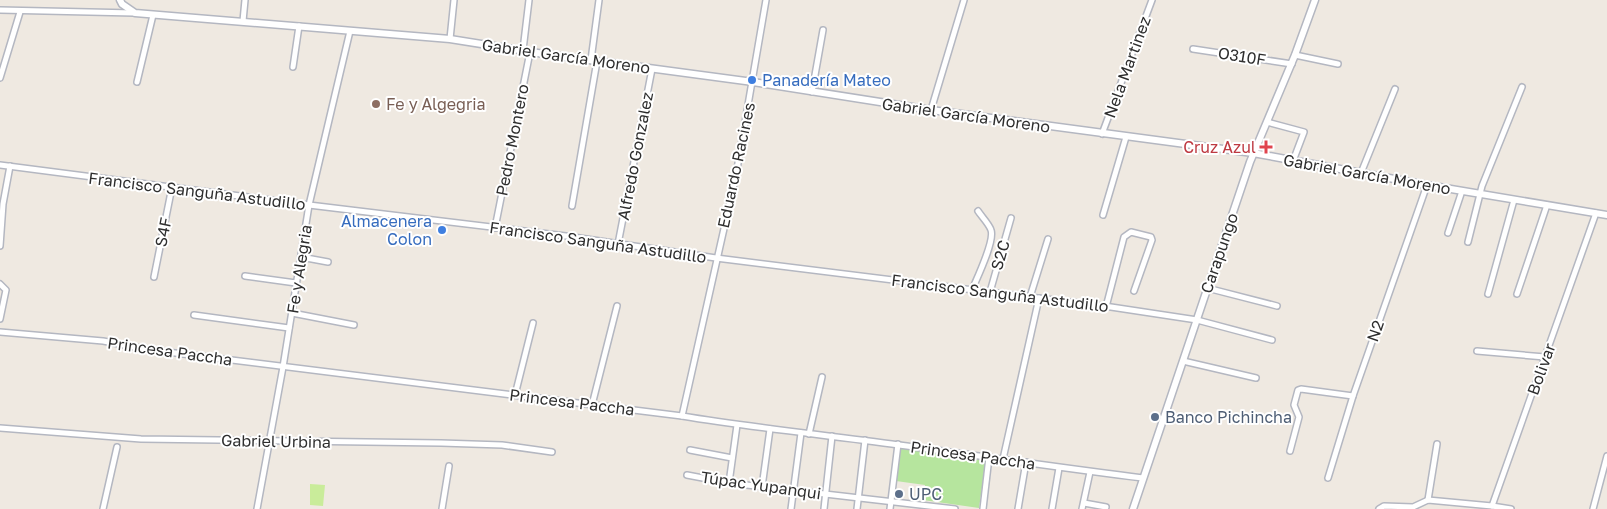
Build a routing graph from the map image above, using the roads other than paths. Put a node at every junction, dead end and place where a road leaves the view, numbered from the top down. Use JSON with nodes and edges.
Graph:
{"nodes":[{"id":1,"x":120,"y":0,"type":"edge"},
{"id":2,"x":245,"y":0,"type":"edge"},
{"id":3,"x":454,"y":0,"type":"edge"},
{"id":4,"x":529,"y":0,"type":"edge"},
{"id":5,"x":599,"y":0,"type":"edge"},
{"id":6,"x":766,"y":0,"type":"edge"},
{"id":7,"x":964,"y":0,"type":"edge"},
{"id":8,"x":1152,"y":0,"type":"edge"},
{"id":9,"x":1316,"y":0,"type":"edge"},
{"id":10,"x":0,"y":10,"type":"edge"},
{"id":11,"x":20,"y":12,"type":"junction"},
{"id":12,"x":135,"y":13,"type":"junction"},
{"id":13,"x":152,"y":15,"type":"junction"},
{"id":14,"x":242,"y":21,"type":"junction"},
{"id":15,"x":299,"y":26,"type":"junction"},
{"id":16,"x":823,"y":30,"type":"dead end"},
{"id":17,"x":350,"y":31,"type":"junction"},
{"id":18,"x":450,"y":39,"type":"junction"},
{"id":19,"x":1193,"y":49,"type":"dead end"},
{"id":20,"x":527,"y":51,"type":"junction"},
{"id":21,"x":1295,"y":55,"type":"junction"},
{"id":22,"x":594,"y":61,"type":"junction"},
{"id":23,"x":1292,"y":64,"type":"junction"},
{"id":24,"x":1338,"y":64,"type":"dead end"},
{"id":25,"x":293,"y":68,"type":"dead end"},
{"id":26,"x":652,"y":68,"type":"junction"},
{"id":27,"x":0,"y":78,"type":"edge"},
{"id":28,"x":137,"y":82,"type":"dead end"},
{"id":29,"x":753,"y":82,"type":"junction"},
{"id":30,"x":1522,"y":87,"type":"dead end"},
{"id":31,"x":1395,"y":89,"type":"dead end"},
{"id":32,"x":812,"y":92,"type":"junction"},
{"id":33,"x":931,"y":110,"type":"junction"},
{"id":34,"x":1267,"y":122,"type":"junction"},
{"id":35,"x":1102,"y":134,"type":"junction"},
{"id":36,"x":1126,"y":137,"type":"junction"},
{"id":37,"x":1253,"y":153,"type":"junction"},
{"id":38,"x":1294,"y":161,"type":"junction"},
{"id":39,"x":0,"y":165,"type":"edge"},
{"id":40,"x":10,"y":166,"type":"junction"},
{"id":41,"x":1361,"y":173,"type":"junction"},
{"id":42,"x":1427,"y":185,"type":"junction"},
{"id":43,"x":172,"y":187,"type":"junction"},
{"id":44,"x":1462,"y":190,"type":"junction"},
{"id":45,"x":1480,"y":194,"type":"junction"},
{"id":46,"x":1514,"y":200,"type":"junction"},
{"id":47,"x":309,"y":205,"type":"junction"},
{"id":48,"x":1547,"y":205,"type":"junction"},
{"id":49,"x":572,"y":206,"type":"dead end"},
{"id":50,"x":978,"y":211,"type":"dead end"},
{"id":51,"x":1596,"y":213,"type":"junction"},
{"id":52,"x":1103,"y":215,"type":"dead end"},
{"id":53,"x":1607,"y":215,"type":"edge"},
{"id":54,"x":1011,"y":218,"type":"dead end"},
{"id":55,"x":495,"y":228,"type":"junction"},
{"id":56,"x":1448,"y":233,"type":"dead end"},
{"id":57,"x":1048,"y":239,"type":"dead end"},
{"id":58,"x":1468,"y":242,"type":"dead end"},
{"id":59,"x":618,"y":244,"type":"junction"},
{"id":60,"x":0,"y":246,"type":"edge"},
{"id":61,"x":301,"y":258,"type":"junction"},
{"id":62,"x":716,"y":258,"type":"junction"},
{"id":63,"x":328,"y":262,"type":"dead end"},
{"id":64,"x":245,"y":276,"type":"dead end"},
{"id":65,"x":154,"y":277,"type":"dead end"},
{"id":66,"x":296,"y":283,"type":"junction"},
{"id":67,"x":0,"y":284,"type":"edge"},
{"id":68,"x":1208,"y":288,"type":"junction"},
{"id":69,"x":972,"y":290,"type":"junction"},
{"id":70,"x":1134,"y":291,"type":"dead end"},
{"id":71,"x":990,"y":292,"type":"junction"},
{"id":72,"x":1488,"y":294,"type":"dead end"},
{"id":73,"x":1517,"y":294,"type":"dead end"},
{"id":74,"x":1030,"y":297,"type":"junction"},
{"id":75,"x":1039,"y":298,"type":"junction"},
{"id":76,"x":618,"y":306,"type":"dead end"},
{"id":77,"x":1278,"y":306,"type":"dead end"},
{"id":78,"x":1106,"y":307,"type":"junction"},
{"id":79,"x":292,"y":313,"type":"junction"},
{"id":80,"x":194,"y":315,"type":"dead end"},
{"id":81,"x":0,"y":320,"type":"edge"},
{"id":82,"x":1197,"y":320,"type":"junction"},
{"id":83,"x":533,"y":323,"type":"dead end"},
{"id":84,"x":354,"y":325,"type":"dead end"},
{"id":85,"x":289,"y":328,"type":"junction"},
{"id":86,"x":0,"y":332,"type":"edge"},
{"id":87,"x":1272,"y":340,"type":"dead end"},
{"id":88,"x":1477,"y":351,"type":"dead end"},
{"id":89,"x":1545,"y":357,"type":"junction"},
{"id":90,"x":1183,"y":361,"type":"junction"},
{"id":91,"x":283,"y":366,"type":"junction"},
{"id":92,"x":822,"y":377,"type":"dead end"},
{"id":93,"x":1256,"y":378,"type":"dead end"},
{"id":94,"x":515,"y":395,"type":"junction"},
{"id":95,"x":1352,"y":396,"type":"junction"},
{"id":96,"x":592,"y":405,"type":"junction"},
{"id":97,"x":682,"y":416,"type":"junction"},
{"id":98,"x":736,"y":425,"type":"junction"},
{"id":99,"x":0,"y":428,"type":"edge"},
{"id":100,"x":770,"y":429,"type":"junction"},
{"id":101,"x":801,"y":433,"type":"junction"},
{"id":102,"x":810,"y":434,"type":"junction"},
{"id":103,"x":832,"y":436,"type":"junction"},
{"id":104,"x":865,"y":440,"type":"junction"},
{"id":105,"x":268,"y":442,"type":"junction"},
{"id":106,"x":898,"y":444,"type":"junction"},
{"id":107,"x":1438,"y":444,"type":"dead end"},
{"id":108,"x":117,"y":447,"type":"dead end"},
{"id":109,"x":690,"y":450,"type":"dead end"},
{"id":110,"x":1290,"y":451,"type":"dead end"},
{"id":111,"x":552,"y":452,"type":"dead end"},
{"id":112,"x":1607,"y":456,"type":"edge"},
{"id":113,"x":732,"y":458,"type":"junction"},
{"id":114,"x":989,"y":458,"type":"junction"},
{"id":115,"x":1003,"y":459,"type":"junction"},
{"id":116,"x":1026,"y":462,"type":"junction"},
{"id":117,"x":449,"y":466,"type":"dead end"},
{"id":118,"x":1059,"y":468,"type":"junction"},
{"id":119,"x":1090,"y":472,"type":"junction"},
{"id":120,"x":687,"y":475,"type":"dead end"},
{"id":121,"x":1143,"y":478,"type":"junction"},
{"id":122,"x":1328,"y":478,"type":"dead end"},
{"id":123,"x":729,"y":483,"type":"junction"},
{"id":124,"x":762,"y":487,"type":"junction"},
{"id":125,"x":794,"y":490,"type":"junction"},
{"id":126,"x":825,"y":494,"type":"junction"},
{"id":127,"x":859,"y":498,"type":"junction"},
{"id":128,"x":1428,"y":500,"type":"junction"},
{"id":129,"x":891,"y":502,"type":"junction"},
{"id":130,"x":1083,"y":506,"type":"edge"},
{"id":131,"x":1492,"y":506,"type":"junction"},
{"id":132,"x":922,"y":507,"type":"edge"},
{"id":133,"x":1106,"y":507,"type":"dead end"},
{"id":134,"x":103,"y":509,"type":"edge"},
{"id":135,"x":257,"y":509,"type":"edge"},
{"id":136,"x":442,"y":509,"type":"edge"},
{"id":137,"x":791,"y":509,"type":"edge"},
{"id":138,"x":824,"y":509,"type":"edge"},
{"id":139,"x":858,"y":509,"type":"edge"},
{"id":140,"x":890,"y":509,"type":"edge"},
{"id":141,"x":954,"y":509,"type":"edge"},
{"id":142,"x":983,"y":509,"type":"edge"},
{"id":143,"x":1018,"y":509,"type":"edge"},
{"id":144,"x":1052,"y":509,"type":"edge"},
{"id":145,"x":1133,"y":509,"type":"edge"},
{"id":146,"x":1379,"y":509,"type":"edge"},
{"id":147,"x":1511,"y":509,"type":"edge"},
{"id":148,"x":1594,"y":509,"type":"edge"}],
"edges":[{"from":1,"to":12,"type":"street"},
{"from":2,"to":14,"type":"street"},
{"from":3,"to":18,"type":"street"},
{"from":4,"to":20,"type":"street","name":"Pedro Montero"},
{"from":5,"to":22,"type":"street"},
{"from":6,"to":29,"type":"street","name":"Eduardo Racines"},
{"from":7,"to":33,"type":"street"},
{"from":8,"to":35,"type":"street","name":"Nela Martinez"},
{"from":9,"to":21,"type":"street","name":"Carapungo"},
{"from":10,"to":11,"type":"street"},
{"from":11,"to":12,"type":"street"},
{"from":11,"to":27,"type":"street"},
{"from":12,"to":13,"type":"street","name":"Gabriel García Moreno"},
{"from":13,"to":14,"type":"street","name":"Gabriel García Moreno"},
{"from":13,"to":28,"type":"street"},
{"from":14,"to":15,"type":"street","name":"Gabriel García Moreno"},
{"from":15,"to":17,"type":"street","name":"Gabriel García Moreno"},
{"from":15,"to":25,"type":"street"},
{"from":16,"to":32,"type":"street"},
{"from":17,"to":18,"type":"street","name":"Gabriel García Moreno"},
{"from":17,"to":47,"type":"street","name":"Fe y Alegria"},
{"from":18,"to":20,"type":"street","name":"Gabriel García Moreno"},
{"from":19,"to":23,"type":"street","name":"O310F"},
{"from":20,"to":22,"type":"street","name":"Gabriel García Moreno"},
{"from":20,"to":55,"type":"street","name":"Pedro Montero"},
{"from":21,"to":23,"type":"street","name":"Carapungo"},
{"from":21,"to":24,"type":"street"},
{"from":22,"to":26,"type":"street","name":"Gabriel García Moreno"},
{"from":22,"to":49,"type":"street"},
{"from":23,"to":34,"type":"street","name":"Carapungo"},
{"from":26,"to":29,"type":"street","name":"Gabriel García Moreno"},
{"from":26,"to":59,"type":"street","name":"Alfredo Gonzalez"},
{"from":29,"to":32,"type":"street","name":"Gabriel García Moreno"},
{"from":29,"to":62,"type":"street","name":"Eduardo Racines"},
{"from":30,"to":45,"type":"street"},
{"from":31,"to":41,"type":"street"},
{"from":32,"to":33,"type":"street","name":"Gabriel García Moreno"},
{"from":33,"to":35,"type":"street","name":"Gabriel García Moreno"},
{"from":34,"to":37,"type":"street","name":"Carapungo"},
{"from":34,"to":38,"type":"street"},
{"from":35,"to":36,"type":"street","name":"Gabriel García Moreno"},
{"from":36,"to":37,"type":"street","name":"Gabriel García Moreno"},
{"from":36,"to":52,"type":"street"},
{"from":37,"to":38,"type":"street","name":"Gabriel García Moreno"},
{"from":37,"to":68,"type":"street","name":"Carapungo"},
{"from":38,"to":41,"type":"street","name":"Gabriel García Moreno"},
{"from":39,"to":40,"type":"street","name":"Francisco Sanguña Astudillo"},
{"from":40,"to":43,"type":"street","name":"Francisco Sanguña Astudillo"},
{"from":40,"to":60,"type":"street"},
{"from":41,"to":42,"type":"street","name":"Gabriel García Moreno"},
{"from":42,"to":44,"type":"street","name":"Gabriel García Moreno"},
{"from":42,"to":95,"type":"street","name":"N2"},
{"from":43,"to":47,"type":"street","name":"Francisco Sanguña Astudillo"},
{"from":43,"to":65,"type":"street","name":"S4F"},
{"from":44,"to":45,"type":"street","name":"Gabriel García Moreno"},
{"from":44,"to":56,"type":"street"},
{"from":45,"to":46,"type":"street","name":"Gabriel García Moreno"},
{"from":45,"to":58,"type":"street"},
{"from":46,"to":48,"type":"street","name":"Gabriel García Moreno"},
{"from":46,"to":72,"type":"street"},
{"from":47,"to":55,"type":"street","name":"Francisco Sanguña Astudillo"},
{"from":47,"to":61,"type":"street","name":"Fe y Alegria"},
{"from":48,"to":51,"type":"street","name":"Gabriel García Moreno"},
{"from":48,"to":73,"type":"street"},
{"from":50,"to":69,"type":"street"},
{"from":51,"to":53,"type":"street","name":"Gabriel García Moreno"},
{"from":51,"to":89,"type":"street","name":"Bolivar"},
{"from":54,"to":71,"type":"street","name":"S2C"},
{"from":55,"to":59,"type":"street","name":"Francisco Sanguña Astudillo"},
{"from":57,"to":74,"type":"street"},
{"from":59,"to":62,"type":"street","name":"Francisco Sanguña Astudillo"},
{"from":61,"to":63,"type":"street"},
{"from":61,"to":66,"type":"street","name":"Fe y Alegria"},
{"from":62,"to":69,"type":"street","name":"Francisco Sanguña Astudillo"},
{"from":62,"to":97,"type":"street","name":"Eduardo Racines"},
{"from":64,"to":66,"type":"street"},
{"from":66,"to":79,"type":"street","name":"Fe y Alegria"},
{"from":67,"to":81,"type":"street"},
{"from":68,"to":77,"type":"street"},
{"from":68,"to":82,"type":"street","name":"Carapungo"},
{"from":69,"to":71,"type":"street","name":"Francisco Sanguña Astudillo"},
{"from":70,"to":78,"type":"street"},
{"from":71,"to":74,"type":"street","name":"Francisco Sanguña Astudillo"},
{"from":74,"to":75,"type":"street","name":"Francisco Sanguña Astudillo"},
{"from":75,"to":78,"type":"street","name":"Francisco Sanguña Astudillo"},
{"from":75,"to":115,"type":"street"},
{"from":76,"to":96,"type":"street"},
{"from":78,"to":82,"type":"street","name":"Francisco Sanguña Astudillo"},
{"from":79,"to":84,"type":"street"},
{"from":79,"to":85,"type":"street","name":"Fe y Alegria"},
{"from":80,"to":85,"type":"street"},
{"from":82,"to":87,"type":"street","name":"Francisco Sanguña Astudillo"},
{"from":82,"to":90,"type":"street","name":"Carapungo"},
{"from":83,"to":94,"type":"street"},
{"from":85,"to":91,"type":"street","name":"Fe y Alegria"},
{"from":86,"to":91,"type":"street","name":"Princesa Paccha"},
{"from":88,"to":89,"type":"street"},
{"from":89,"to":131,"type":"street","name":"Bolivar"},
{"from":90,"to":93,"type":"street"},
{"from":90,"to":121,"type":"street","name":"Carapungo"},
{"from":91,"to":94,"type":"street","name":"Princesa Paccha"},
{"from":91,"to":105,"type":"street","name":"Fe y Alegria"},
{"from":92,"to":102,"type":"street"},
{"from":94,"to":96,"type":"street","name":"Princesa Paccha"},
{"from":95,"to":110,"type":"street"},
{"from":95,"to":122,"type":"street","name":"N2"},
{"from":96,"to":97,"type":"street","name":"Princesa Paccha"},
{"from":97,"to":98,"type":"street","name":"Princesa Paccha"},
{"from":98,"to":100,"type":"street","name":"Princesa Paccha"},
{"from":98,"to":113,"type":"street"},
{"from":99,"to":105,"type":"street","name":"Gabriel Urbina"},
{"from":100,"to":101,"type":"street","name":"Princesa Paccha"},
{"from":100,"to":124,"type":"street"},
{"from":101,"to":102,"type":"street","name":"Princesa Paccha"},
{"from":101,"to":125,"type":"street"},
{"from":102,"to":103,"type":"street","name":"Princesa Paccha"},
{"from":103,"to":104,"type":"street","name":"Princesa Paccha"},
{"from":103,"to":126,"type":"street"},
{"from":104,"to":106,"type":"street","name":"Princesa Paccha"},
{"from":104,"to":127,"type":"street"},
{"from":105,"to":111,"type":"street","name":"Gabriel Urbina"},
{"from":105,"to":135,"type":"street","name":"Fe y Alegria"},
{"from":106,"to":114,"type":"street","name":"Princesa Paccha"},
{"from":106,"to":129,"type":"street"},
{"from":107,"to":128,"type":"street"},
{"from":108,"to":134,"type":"street"},
{"from":109,"to":113,"type":"street"},
{"from":112,"to":148,"type":"street"},
{"from":113,"to":123,"type":"street"},
{"from":114,"to":115,"type":"street","name":"Princesa Paccha"},
{"from":114,"to":142,"type":"street"},
{"from":115,"to":116,"type":"street","name":"Princesa Paccha"},
{"from":116,"to":118,"type":"street","name":"Princesa Paccha"},
{"from":116,"to":143,"type":"street"},
{"from":117,"to":136,"type":"street"},
{"from":118,"to":119,"type":"street","name":"Princesa Paccha"},
{"from":118,"to":144,"type":"street"},
{"from":119,"to":121,"type":"street","name":"Princesa Paccha"},
{"from":119,"to":130,"type":"street"},
{"from":120,"to":123,"type":"street","name":"Túpac Yupanqui"},
{"from":121,"to":145,"type":"street","name":"Carapungo"},
{"from":123,"to":124,"type":"street","name":"Túpac Yupanqui"},
{"from":124,"to":125,"type":"street","name":"Túpac Yupanqui"},
{"from":125,"to":126,"type":"street","name":"Túpac Yupanqui"},
{"from":125,"to":137,"type":"street"},
{"from":126,"to":127,"type":"street","name":"Túpac Yupanqui"},
{"from":126,"to":138,"type":"street"},
{"from":127,"to":129,"type":"street","name":"Túpac Yupanqui"},
{"from":127,"to":139,"type":"street"},
{"from":128,"to":131,"type":"street"},
{"from":128,"to":146,"type":"street"},
{"from":129,"to":132,"type":"street","name":"Túpac Yupanqui"},
{"from":129,"to":140,"type":"street"},
{"from":130,"to":133,"type":"street"},
{"from":131,"to":147,"type":"street"},
{"from":132,"to":141,"type":"street","name":"Túpac Yupanqui"}]}
